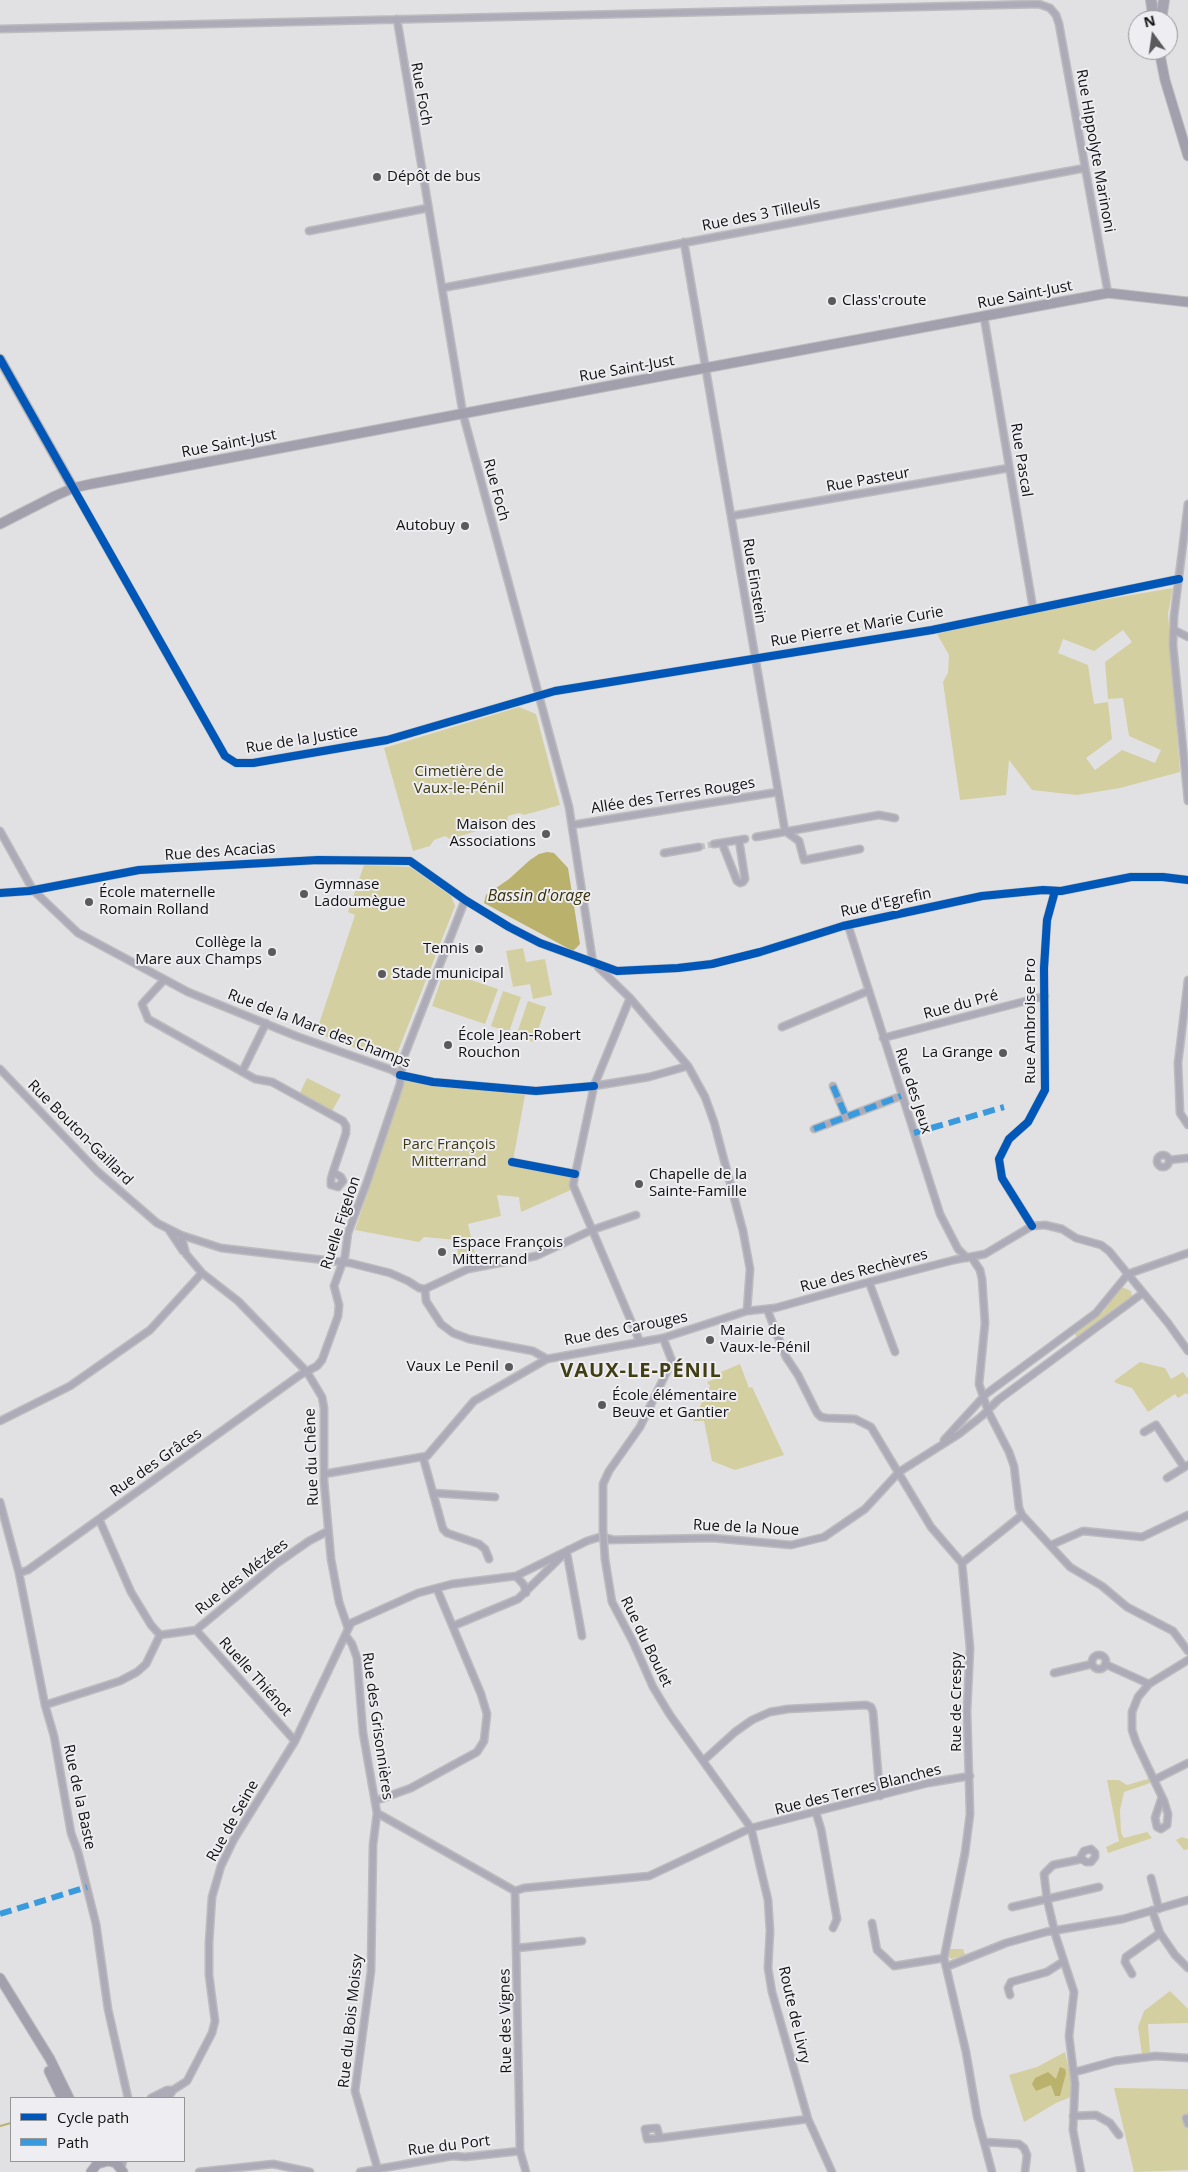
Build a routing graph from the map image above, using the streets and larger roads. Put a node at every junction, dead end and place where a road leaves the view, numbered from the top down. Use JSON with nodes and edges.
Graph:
{"nodes":[{"id":1,"x":398,"y":19,"type":"junction"},
{"id":2,"x":0,"y":29,"type":"edge"},
{"id":3,"x":1161,"y":60,"type":"edge"},
{"id":4,"x":1188,"y":156,"type":"edge"},
{"id":5,"x":1085,"y":168,"type":"junction"},
{"id":6,"x":428,"y":208,"type":"junction"},
{"id":7,"x":309,"y":230,"type":"dead end"},
{"id":8,"x":684,"y":242,"type":"junction"},
{"id":9,"x":442,"y":288,"type":"junction"},
{"id":10,"x":1108,"y":293,"type":"junction"},
{"id":11,"x":1188,"y":302,"type":"edge"},
{"id":12,"x":984,"y":317,"type":"junction"},
{"id":13,"x":0,"y":359,"type":"edge"},
{"id":14,"x":705,"y":368,"type":"junction"},
{"id":15,"x":463,"y":414,"type":"junction"},
{"id":16,"x":1009,"y":468,"type":"junction"},
{"id":17,"x":73,"y":488,"type":"junction"},
{"id":18,"x":1188,"y":504,"type":"edge"},
{"id":19,"x":731,"y":516,"type":"junction"},
{"id":20,"x":0,"y":524,"type":"edge"},
{"id":21,"x":1179,"y":579,"type":"junction"},
{"id":22,"x":1033,"y":608,"type":"junction"},
{"id":23,"x":1174,"y":630,"type":"junction"},
{"id":24,"x":1188,"y":637,"type":"edge"},
{"id":25,"x":754,"y":658,"type":"junction"},
{"id":26,"x":538,"y":696,"type":"junction"},
{"id":27,"x":778,"y":792,"type":"junction"},
{"id":28,"x":1188,"y":801,"type":"edge"},
{"id":29,"x":894,"y":818,"type":"dead end"},
{"id":30,"x":572,"y":825,"type":"junction"},
{"id":31,"x":0,"y":831,"type":"edge"},
{"id":32,"x":785,"y":831,"type":"junction"},
{"id":33,"x":756,"y":837,"type":"dead end"},
{"id":34,"x":722,"y":843,"type":"junction"},
{"id":35,"x":714,"y":844,"type":"tunnel mouth"},
{"id":36,"x":699,"y":847,"type":"tunnel mouth"},
{"id":37,"x":860,"y":849,"type":"dead end"},
{"id":38,"x":664,"y":853,"type":"dead end"},
{"id":39,"x":410,"y":861,"type":"joint"},
{"id":40,"x":1188,"y":880,"type":"edge"},
{"id":41,"x":33,"y":890,"type":"junction"},
{"id":42,"x":1055,"y":891,"type":"junction"},
{"id":43,"x":0,"y":893,"type":"edge"},
{"id":44,"x":465,"y":900,"type":"junction"},
{"id":45,"x":848,"y":925,"type":"junction"},
{"id":46,"x":593,"y":963,"type":"junction"},
{"id":47,"x":164,"y":980,"type":"junction"},
{"id":48,"x":1188,"y":980,"type":"edge"},
{"id":49,"x":868,"y":991,"type":"junction"},
{"id":50,"x":1045,"y":996,"type":"junction"},
{"id":51,"x":630,"y":998,"type":"junction"},
{"id":52,"x":266,"y":1023,"type":"junction"},
{"id":53,"x":782,"y":1027,"type":"dead end"},
{"id":54,"x":883,"y":1038,"type":"junction"},
{"id":55,"x":688,"y":1066,"type":"junction"},
{"id":56,"x":0,"y":1069,"type":"edge"},
{"id":57,"x":242,"y":1072,"type":"junction"},
{"id":58,"x":400,"y":1075,"type":"junction"},
{"id":59,"x":594,"y":1086,"type":"junction"},
{"id":60,"x":833,"y":1086,"type":"dead end"},
{"id":61,"x":902,"y":1096,"type":"junction"},
{"id":62,"x":846,"y":1117,"type":"junction"},
{"id":63,"x":1188,"y":1126,"type":"edge"},
{"id":64,"x":814,"y":1129,"type":"dead end"},
{"id":65,"x":1188,"y":1158,"type":"edge"},
{"id":66,"x":1169,"y":1160,"type":"dead end"},
{"id":67,"x":512,"y":1162,"type":"dead end"},
{"id":68,"x":333,"y":1172,"type":"dead end"},
{"id":69,"x":575,"y":1174,"type":"junction"},
{"id":70,"x":636,"y":1215,"type":"dead end"},
{"id":71,"x":1032,"y":1226,"type":"junction"},
{"id":72,"x":169,"y":1230,"type":"junction"},
{"id":73,"x":592,"y":1230,"type":"junction"},
{"id":74,"x":181,"y":1235,"type":"junction"},
{"id":75,"x":1186,"y":1252,"type":"edge"},
{"id":76,"x":186,"y":1254,"type":"junction"},
{"id":77,"x":969,"y":1258,"type":"junction"},
{"id":78,"x":342,"y":1263,"type":"junction"},
{"id":79,"x":202,"y":1272,"type":"junction"},
{"id":80,"x":1128,"y":1274,"type":"junction"},
{"id":81,"x":869,"y":1282,"type":"junction"},
{"id":82,"x":425,"y":1289,"type":"junction"},
{"id":83,"x":1143,"y":1293,"type":"junction"},
{"id":84,"x":768,"y":1309,"type":"junction"},
{"id":85,"x":747,"y":1311,"type":"junction"},
{"id":86,"x":664,"y":1338,"type":"junction"},
{"id":87,"x":640,"y":1342,"type":"junction"},
{"id":88,"x":895,"y":1352,"type":"dead end"},
{"id":89,"x":1188,"y":1352,"type":"edge"},
{"id":90,"x":547,"y":1359,"type":"junction"},
{"id":91,"x":307,"y":1372,"type":"junction"},
{"id":92,"x":983,"y":1397,"type":"junction"},
{"id":93,"x":988,"y":1411,"type":"junction"},
{"id":94,"x":0,"y":1421,"type":"edge"},
{"id":95,"x":1144,"y":1432,"type":"dead end"},
{"id":96,"x":938,"y":1447,"type":"junction"},
{"id":97,"x":423,"y":1457,"type":"junction"},
{"id":98,"x":1186,"y":1466,"type":"edge"},
{"id":99,"x":899,"y":1472,"type":"junction"},
{"id":100,"x":324,"y":1474,"type":"junction"},
{"id":101,"x":1167,"y":1478,"type":"dead end"},
{"id":102,"x":432,"y":1493,"type":"junction"},
{"id":103,"x":495,"y":1497,"type":"dead end"},
{"id":104,"x":0,"y":1502,"type":"edge"},
{"id":105,"x":1022,"y":1514,"type":"junction"},
{"id":106,"x":1188,"y":1514,"type":"edge"},
{"id":107,"x":100,"y":1519,"type":"junction"},
{"id":108,"x":328,"y":1531,"type":"junction"},
{"id":109,"x":1051,"y":1545,"type":"junction"},
{"id":110,"x":568,"y":1552,"type":"junction"},
{"id":111,"x":489,"y":1559,"type":"dead end"},
{"id":112,"x":962,"y":1563,"type":"junction"},
{"id":113,"x":19,"y":1572,"type":"junction"},
{"id":114,"x":516,"y":1576,"type":"junction"},
{"id":115,"x":437,"y":1590,"type":"junction"},
{"id":116,"x":526,"y":1593,"type":"junction"},
{"id":117,"x":453,"y":1626,"type":"junction"},
{"id":118,"x":348,"y":1628,"type":"junction"},
{"id":119,"x":196,"y":1630,"type":"junction"},
{"id":120,"x":160,"y":1635,"type":"junction"},
{"id":121,"x":346,"y":1636,"type":"junction"},
{"id":122,"x":582,"y":1636,"type":"dead end"},
{"id":123,"x":1188,"y":1651,"type":"edge"},
{"id":124,"x":1188,"y":1660,"type":"edge"},
{"id":125,"x":1092,"y":1664,"type":"junction"},
{"id":126,"x":1106,"y":1664,"type":"junction"},
{"id":127,"x":1054,"y":1673,"type":"dead end"},
{"id":128,"x":1149,"y":1684,"type":"junction"},
{"id":129,"x":46,"y":1705,"type":"junction"},
{"id":130,"x":296,"y":1741,"type":"junction"},
{"id":131,"x":703,"y":1761,"type":"junction"},
{"id":132,"x":1188,"y":1763,"type":"edge"},
{"id":133,"x":970,"y":1776,"type":"junction"},
{"id":134,"x":1154,"y":1780,"type":"junction"},
{"id":135,"x":880,"y":1796,"type":"junction"},
{"id":136,"x":1162,"y":1797,"type":"dead end"},
{"id":137,"x":375,"y":1801,"type":"junction"},
{"id":138,"x":377,"y":1812,"type":"junction"},
{"id":139,"x":816,"y":1813,"type":"junction"},
{"id":140,"x":752,"y":1828,"type":"junction"},
{"id":141,"x":1082,"y":1859,"type":"dead end"},
{"id":142,"x":1151,"y":1878,"type":"dead end"},
{"id":143,"x":1099,"y":1887,"type":"dead end"},
{"id":144,"x":516,"y":1891,"type":"junction"},
{"id":145,"x":1047,"y":1899,"type":"junction"},
{"id":146,"x":1188,"y":1900,"type":"edge"},
{"id":147,"x":1012,"y":1907,"type":"dead end"},
{"id":148,"x":1155,"y":1910,"type":"junction"},
{"id":149,"x":872,"y":1923,"type":"dead end"},
{"id":150,"x":832,"y":1928,"type":"dead end"},
{"id":151,"x":1054,"y":1930,"type":"junction"},
{"id":152,"x":1160,"y":1933,"type":"junction"},
{"id":153,"x":582,"y":1941,"type":"dead end"},
{"id":154,"x":518,"y":1948,"type":"junction"},
{"id":155,"x":944,"y":1958,"type":"junction"},
{"id":156,"x":1064,"y":1961,"type":"junction"},
{"id":157,"x":946,"y":1967,"type":"junction"},
{"id":158,"x":1188,"y":1968,"type":"edge"},
{"id":159,"x":1132,"y":1974,"type":"dead end"},
{"id":160,"x":0,"y":1978,"type":"edge"},
{"id":161,"x":1010,"y":1995,"type":"dead end"},
{"id":162,"x":21,"y":2012,"type":"junction"},
{"id":163,"x":1188,"y":2058,"type":"edge"},
{"id":164,"x":1075,"y":2072,"type":"junction"},
{"id":165,"x":174,"y":2090,"type":"junction"},
{"id":166,"x":62,"y":2097,"type":"edge"},
{"id":167,"x":68,"y":2097,"type":"edge"},
{"id":168,"x":128,"y":2097,"type":"edge"},
{"id":169,"x":153,"y":2097,"type":"edge"},
{"id":170,"x":166,"y":2097,"type":"edge"},
{"id":171,"x":1073,"y":2116,"type":"junction"},
{"id":172,"x":808,"y":2119,"type":"junction"},
{"id":173,"x":1119,"y":2135,"type":"dead end"},
{"id":174,"x":660,"y":2138,"type":"dead end"},
{"id":175,"x":986,"y":2142,"type":"junction"},
{"id":176,"x":520,"y":2151,"type":"junction"},
{"id":177,"x":106,"y":2162,"type":"edge"},
{"id":178,"x":92,"y":2167,"type":"edge"},
{"id":179,"x":378,"y":2170,"type":"junction"},
{"id":180,"x":199,"y":2172,"type":"edge"},
{"id":181,"x":310,"y":2172,"type":"edge"},
{"id":182,"x":360,"y":2172,"type":"edge"},
{"id":183,"x":526,"y":2172,"type":"edge"},
{"id":184,"x":832,"y":2172,"type":"edge"},
{"id":185,"x":992,"y":2172,"type":"edge"},
{"id":186,"x":1025,"y":2172,"type":"edge"},
{"id":187,"x":1081,"y":2172,"type":"edge"}],
"edges":[{"from":1,"to":2,"type":"street"},
{"from":1,"to":5,"type":"street","name":"Rue HIppolyte Marinoni"},
{"from":1,"to":6,"type":"street","name":"Rue Foch"},
{"from":3,"to":4,"type":"street"},
{"from":5,"to":8,"type":"street","name":"Rue des 3 Tilleuls"},
{"from":5,"to":10,"type":"street","name":"Rue HIppolyte Marinoni"},
{"from":6,"to":7,"type":"street"},
{"from":6,"to":9,"type":"street","name":"Rue Foch"},
{"from":8,"to":9,"type":"street","name":"Rue des 3 Tilleuls"},
{"from":8,"to":14,"type":"street","name":"Rue Einstein"},
{"from":9,"to":15,"type":"street","name":"Rue Foch"},
{"from":10,"to":11,"type":"street","name":"Rue Saint-Just"},
{"from":10,"to":12,"type":"street","name":"Rue Saint-Just"},
{"from":12,"to":14,"type":"street","name":"Rue Saint-Just"},
{"from":12,"to":16,"type":"street","name":"Rue Pascal"},
{"from":13,"to":17,"type":"street"},
{"from":14,"to":15,"type":"street","name":"Rue Saint-Just"},
{"from":14,"to":19,"type":"street","name":"Rue Einstein"},
{"from":15,"to":17,"type":"street","name":"Rue Saint-Just"},
{"from":15,"to":26,"type":"street","name":"Rue Foch"},
{"from":16,"to":19,"type":"street","name":"Rue Pasteur"},
{"from":16,"to":22,"type":"street","name":"Rue Pascal"},
{"from":17,"to":20,"type":"street","name":"Rue Saint-Just"},
{"from":17,"to":26,"type":"street","name":"Rue de la Justice"},
{"from":18,"to":21,"type":"street"},
{"from":19,"to":25,"type":"street","name":"Rue Einstein"},
{"from":21,"to":22,"type":"street","name":"Rue Pierre et Marie Curie"},
{"from":21,"to":23,"type":"street"},
{"from":22,"to":25,"type":"street","name":"Rue Pierre et Marie Curie"},
{"from":23,"to":24,"type":"street"},
{"from":23,"to":28,"type":"street"},
{"from":25,"to":26,"type":"street","name":"Rue Pierre et Marie Curie"},
{"from":25,"to":27,"type":"street","name":"Rue Einstein"},
{"from":26,"to":30,"type":"street","name":"Rue Foch"},
{"from":27,"to":30,"type":"street","name":"Allée des Terres Rouges"},
{"from":27,"to":32,"type":"street","name":"Rue Einstein"},
{"from":29,"to":32,"type":"street"},
{"from":30,"to":46,"type":"street","name":"Rue Foch"},
{"from":31,"to":41,"type":"street","name":"Rue de la Mare des Champs"},
{"from":32,"to":33,"type":"street"},
{"from":32,"to":37,"type":"street"},
{"from":34,"to":34,"type":"street"},
{"from":34,"to":35,"type":"street"},
{"from":36,"to":38,"type":"street"},
{"from":39,"to":41,"type":"street","name":"Rue des Acacias"},
{"from":39,"to":44,"type":"street","name":"Rue d'Egrefin"},
{"from":40,"to":42,"type":"street","name":"Rue d'Egrefin"},
{"from":41,"to":43,"type":"street","name":"Rue des Acacias"},
{"from":41,"to":47,"type":"street","name":"Rue de la Mare des Champs"},
{"from":42,"to":45,"type":"street","name":"Rue d'Egrefin"},
{"from":42,"to":50,"type":"street","name":"Rue Ambroise Pro"},
{"from":44,"to":46,"type":"street","name":"Rue d'Egrefin"},
{"from":44,"to":58,"type":"street","name":"Ruelle Figelon"},
{"from":45,"to":46,"type":"street","name":"Rue d'Egrefin"},
{"from":45,"to":49,"type":"street","name":"Rue des Jeux"},
{"from":46,"to":51,"type":"street"},
{"from":47,"to":52,"type":"street","name":"Rue de la Mare des Champs"},
{"from":47,"to":57,"type":"street"},
{"from":48,"to":63,"type":"street"},
{"from":49,"to":53,"type":"street"},
{"from":49,"to":54,"type":"street","name":"Rue des Jeux"},
{"from":50,"to":54,"type":"street","name":"Rue du Pré"},
{"from":50,"to":71,"type":"street","name":"Rue Ambroise Pro"},
{"from":51,"to":55,"type":"street"},
{"from":51,"to":59,"type":"street"},
{"from":52,"to":57,"type":"street"},
{"from":52,"to":58,"type":"street","name":"Rue de la Mare des Champs"},
{"from":54,"to":61,"type":"street","name":"Rue des Jeux"},
{"from":55,"to":59,"type":"street","name":"Rue de la Mare des Champs"},
{"from":55,"to":85,"type":"street"},
{"from":56,"to":72,"type":"street","name":"Rue Bouton-Gaillard"},
{"from":57,"to":68,"type":"street"},
{"from":58,"to":59,"type":"street","name":"Rue de la Mare des Champs"},
{"from":58,"to":78,"type":"street","name":"Ruelle Figelon"},
{"from":59,"to":69,"type":"street"},
{"from":60,"to":62,"type":"street"},
{"from":61,"to":62,"type":"street"},
{"from":61,"to":77,"type":"street","name":"Rue des Jeux"},
{"from":62,"to":64,"type":"street"},
{"from":65,"to":66,"type":"street"},
{"from":67,"to":69,"type":"street"},
{"from":69,"to":73,"type":"street"},
{"from":70,"to":73,"type":"street"},
{"from":71,"to":77,"type":"street","name":"Rue des Rechèvres"},
{"from":71,"to":80,"type":"street"},
{"from":72,"to":74,"type":"street","name":"Rue Bouton-Gaillard"},
{"from":72,"to":76,"type":"street","name":"Rue Bouton-Gaillard"},
{"from":73,"to":82,"type":"street"},
{"from":73,"to":87,"type":"street"},
{"from":74,"to":76,"type":"street","name":"Rue Bouton-Gaillard"},
{"from":74,"to":78,"type":"street"},
{"from":75,"to":80,"type":"street"},
{"from":76,"to":79,"type":"street","name":"Rue Bouton-Gaillard"},
{"from":77,"to":81,"type":"street","name":"Rue des Rechèvres"},
{"from":77,"to":92,"type":"street","name":"Rue des Jeux"},
{"from":78,"to":82,"type":"street"},
{"from":78,"to":91,"type":"street","name":"Ruelle Figelon"},
{"from":79,"to":91,"type":"street","name":"Rue du Chêne"},
{"from":79,"to":94,"type":"street"},
{"from":80,"to":83,"type":"street"},
{"from":80,"to":92,"type":"street","name":"Rue de la Noue"},
{"from":81,"to":84,"type":"street","name":"Rue des Rechèvres"},
{"from":81,"to":88,"type":"street"},
{"from":82,"to":90,"type":"street"},
{"from":83,"to":89,"type":"street"},
{"from":83,"to":93,"type":"street","name":"Rue de la Noue"},
{"from":84,"to":85,"type":"street","name":"Rue des Carouges"},
{"from":84,"to":99,"type":"street"},
{"from":85,"to":86,"type":"street","name":"Rue des Carouges"},
{"from":86,"to":87,"type":"street","name":"Rue des Carouges"},
{"from":86,"to":131,"type":"street","name":"Rue du Boulet","bridge":true},
{"from":87,"to":90,"type":"street","name":"Rue des Carouges"},
{"from":90,"to":97,"type":"street"},
{"from":91,"to":100,"type":"street","name":"Rue du Chêne"},
{"from":91,"to":107,"type":"street","name":"Rue des Grâces"},
{"from":92,"to":93,"type":"street","name":"Rue des Jeux"},
{"from":92,"to":96,"type":"street","name":"Rue de la Noue"},
{"from":93,"to":96,"type":"street","name":"Rue de la Noue"},
{"from":93,"to":105,"type":"street","name":"Rue des Jeux"},
{"from":95,"to":98,"type":"street"},
{"from":96,"to":99,"type":"street","name":"Rue de la Noue"},
{"from":97,"to":100,"type":"street"},
{"from":97,"to":102,"type":"street"},
{"from":98,"to":101,"type":"street"},
{"from":99,"to":110,"type":"street","name":"Rue de la Noue"},
{"from":99,"to":112,"type":"street"},
{"from":100,"to":108,"type":"street","name":"Rue du Chêne"},
{"from":102,"to":103,"type":"street"},
{"from":102,"to":111,"type":"street"},
{"from":104,"to":113,"type":"street","name":"Rue de la Baste"},
{"from":105,"to":109,"type":"street"},
{"from":105,"to":112,"type":"street"},
{"from":106,"to":109,"type":"street"},
{"from":107,"to":113,"type":"street","name":"Rue des Grâces"},
{"from":107,"to":120,"type":"street"},
{"from":108,"to":118,"type":"street","name":"Rue du Chêne"},
{"from":108,"to":119,"type":"street","name":"Rue des Mézées"},
{"from":109,"to":123,"type":"street"},
{"from":110,"to":114,"type":"street","name":"Rue de la Noue"},
{"from":110,"to":116,"type":"street","name":"Rue de la Noue"},
{"from":110,"to":122,"type":"street"},
{"from":112,"to":133,"type":"street","name":"Rue de Crespy"},
{"from":113,"to":129,"type":"street","name":"Rue de la Baste"},
{"from":114,"to":115,"type":"street","name":"Rue de la Noue"},
{"from":114,"to":116,"type":"street"},
{"from":115,"to":117,"type":"street"},
{"from":115,"to":118,"type":"street","name":"Rue de la Noue"},
{"from":116,"to":117,"type":"street","name":"Rue de la Noue"},
{"from":117,"to":137,"type":"street"},
{"from":118,"to":121,"type":"street","name":"Rue de Seine"},
{"from":119,"to":120,"type":"street","name":"Rue des Mézées"},
{"from":119,"to":130,"type":"street","name":"Ruelle Thiénot"},
{"from":120,"to":129,"type":"street"},
{"from":121,"to":130,"type":"street","name":"Rue de Seine"},
{"from":121,"to":137,"type":"street","name":"Rue des Grisonnières"},
{"from":124,"to":128,"type":"street"},
{"from":125,"to":126,"type":"street"},
{"from":125,"to":126,"type":"street"},
{"from":125,"to":127,"type":"street"},
{"from":126,"to":128,"type":"street"},
{"from":128,"to":134,"type":"street"},
{"from":129,"to":168,"type":"street","name":"Rue de la Baste"},
{"from":130,"to":165,"type":"street","name":"Rue de Seine"},
{"from":131,"to":135,"type":"street"},
{"from":131,"to":140,"type":"street","name":"Rue du Boulet"},
{"from":132,"to":134,"type":"street"},
{"from":133,"to":135,"type":"street","name":"Rue des Terres Blanches"},
{"from":133,"to":155,"type":"street","name":"Rue de Crespy"},
{"from":134,"to":136,"type":"street"},
{"from":135,"to":139,"type":"street","name":"Rue des Terres Blanches"},
{"from":137,"to":138,"type":"street","name":"Rue des Grisonnières"},
{"from":138,"to":144,"type":"street","name":"Rue des Grisonnières"},
{"from":138,"to":179,"type":"street","name":"Rue du Bois Moissy"},
{"from":139,"to":140,"type":"street","name":"Rue des Terres Blanches"},
{"from":139,"to":150,"type":"street"},
{"from":140,"to":144,"type":"street","name":"Rue des Terres Blanches"},
{"from":140,"to":172,"type":"street","name":"Route de Livry"},
{"from":141,"to":145,"type":"street"},
{"from":142,"to":148,"type":"street"},
{"from":143,"to":145,"type":"street"},
{"from":144,"to":154,"type":"street","name":"Rue des Vignes"},
{"from":145,"to":147,"type":"street"},
{"from":145,"to":151,"type":"street"},
{"from":146,"to":148,"type":"street"},
{"from":148,"to":151,"type":"street"},
{"from":148,"to":152,"type":"street"},
{"from":149,"to":155,"type":"street"},
{"from":151,"to":156,"type":"street"},
{"from":151,"to":157,"type":"street"},
{"from":152,"to":158,"type":"street"},
{"from":152,"to":159,"type":"street"},
{"from":153,"to":154,"type":"street"},
{"from":154,"to":176,"type":"street","name":"Rue des Vignes"},
{"from":155,"to":157,"type":"street","name":"Rue de Crespy"},
{"from":156,"to":161,"type":"street"},
{"from":156,"to":164,"type":"street"},
{"from":157,"to":175,"type":"street","name":"Rue de Crespy"},
{"from":160,"to":162,"type":"street"},
{"from":162,"to":166,"type":"street"},
{"from":162,"to":167,"type":"street"},
{"from":163,"to":164,"type":"street"},
{"from":164,"to":171,"type":"street"},
{"from":165,"to":169,"type":"street","name":"Rue de Seine"},
{"from":165,"to":170,"type":"street","name":"Rue de Seine"},
{"from":171,"to":173,"type":"street"},
{"from":171,"to":187,"type":"street"},
{"from":172,"to":174,"type":"street"},
{"from":172,"to":184,"type":"street","name":"Route de Livry"},
{"from":175,"to":185,"type":"street","name":"Rue de Crespy"},
{"from":175,"to":186,"type":"street"},
{"from":176,"to":179,"type":"street","name":"Rue du Port"},
{"from":176,"to":183,"type":"street"},
{"from":177,"to":178,"type":"street"},
{"from":179,"to":182,"type":"street","name":"Rue du Port"},
{"from":180,"to":181,"type":"street"}]}
